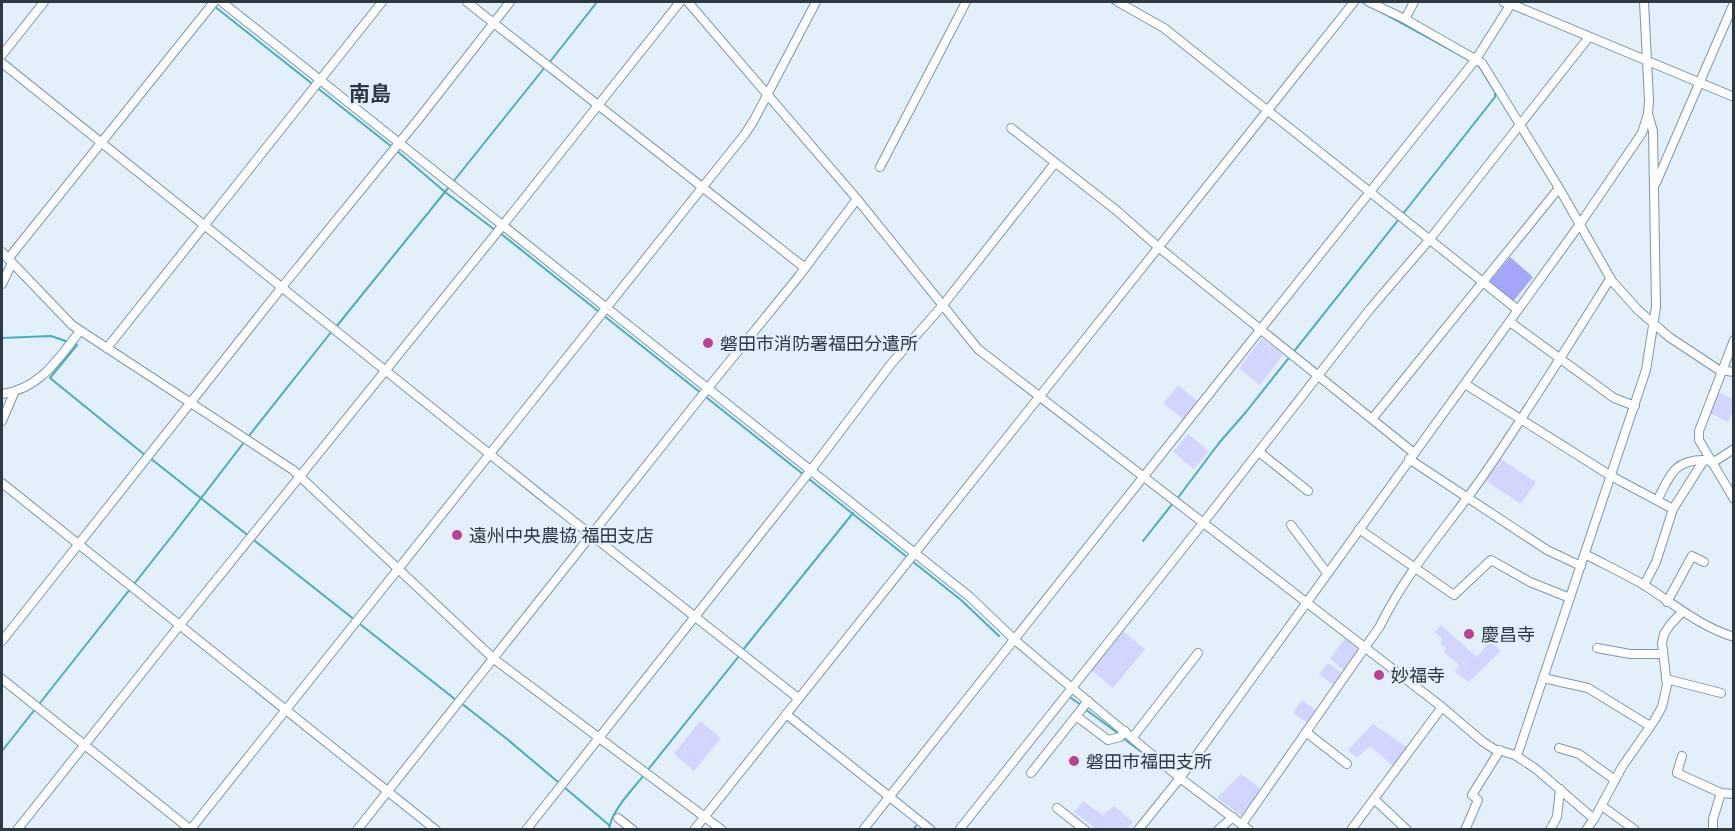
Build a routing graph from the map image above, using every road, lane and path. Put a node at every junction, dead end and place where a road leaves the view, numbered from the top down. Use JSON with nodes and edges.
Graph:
{"nodes":[{"id":1,"x":44,"y":2,"type":"edge"},
{"id":2,"x":214,"y":2,"type":"edge"},
{"id":3,"x":222,"y":2,"type":"edge"},
{"id":4,"x":382,"y":2,"type":"edge"},
{"id":5,"x":466,"y":2,"type":"edge"},
{"id":6,"x":510,"y":2,"type":"edge"},
{"id":7,"x":680,"y":2,"type":"edge"},
{"id":8,"x":688,"y":2,"type":"edge"},
{"id":9,"x":816,"y":2,"type":"edge"},
{"id":10,"x":966,"y":2,"type":"edge"},
{"id":11,"x":1121,"y":2,"type":"edge"},
{"id":12,"x":1354,"y":2,"type":"edge"},
{"id":13,"x":1369,"y":2,"type":"edge"},
{"id":14,"x":1414,"y":2,"type":"edge"},
{"id":15,"x":1509,"y":2,"type":"edge"},
{"id":16,"x":1644,"y":2,"type":"edge"},
{"id":17,"x":1734,"y":3,"type":"edge"},
{"id":18,"x":1405,"y":19,"type":"junction"},
{"id":19,"x":493,"y":22,"type":"junction"},
{"id":20,"x":1589,"y":37,"type":"junction"},
{"id":21,"x":2,"y":55,"type":"edge"},
{"id":22,"x":1476,"y":59,"type":"junction"},
{"id":23,"x":1646,"y":60,"type":"junction"},
{"id":24,"x":2,"y":63,"type":"edge"},
{"id":25,"x":320,"y":80,"type":"junction"},
{"id":26,"x":1700,"y":83,"type":"junction"},
{"id":27,"x":767,"y":95,"type":"junction"},
{"id":28,"x":1734,"y":97,"type":"edge"},
{"id":29,"x":597,"y":105,"type":"junction"},
{"id":30,"x":1266,"y":110,"type":"junction"},
{"id":31,"x":1647,"y":114,"type":"junction"},
{"id":32,"x":1519,"y":125,"type":"junction"},
{"id":33,"x":1011,"y":128,"type":"dead end"},
{"id":34,"x":399,"y":142,"type":"junction"},
{"id":35,"x":101,"y":143,"type":"junction"},
{"id":36,"x":1055,"y":163,"type":"junction"},
{"id":37,"x":880,"y":167,"type":"dead end"},
{"id":38,"x":1654,"y":187,"type":"junction"},
{"id":39,"x":700,"y":188,"type":"junction"},
{"id":40,"x":1559,"y":188,"type":"junction"},
{"id":41,"x":1370,"y":191,"type":"junction"},
{"id":42,"x":857,"y":199,"type":"junction"},
{"id":43,"x":1580,"y":224,"type":"junction"},
{"id":44,"x":205,"y":225,"type":"junction"},
{"id":45,"x":503,"y":225,"type":"junction"},
{"id":46,"x":1430,"y":239,"type":"junction"},
{"id":47,"x":1157,"y":246,"type":"junction"},
{"id":48,"x":2,"y":252,"type":"edge"},
{"id":49,"x":10,"y":261,"type":"junction"},
{"id":50,"x":805,"y":268,"type":"junction"},
{"id":51,"x":1610,"y":279,"type":"junction"},
{"id":52,"x":1484,"y":282,"type":"junction"},
{"id":53,"x":2,"y":284,"type":"edge"},
{"id":54,"x":282,"y":287,"type":"junction"},
{"id":55,"x":943,"y":305,"type":"junction"},
{"id":56,"x":606,"y":307,"type":"junction"},
{"id":57,"x":1518,"y":310,"type":"junction"},
{"id":58,"x":1510,"y":322,"type":"junction"},
{"id":59,"x":1655,"y":325,"type":"junction"},
{"id":60,"x":1261,"y":330,"type":"junction"},
{"id":61,"x":80,"y":331,"type":"junction"},
{"id":62,"x":1734,"y":340,"type":"edge"},
{"id":63,"x":107,"y":348,"type":"junction"},
{"id":64,"x":1560,"y":359,"type":"junction"},
{"id":65,"x":386,"y":370,"type":"junction"},
{"id":66,"x":1721,"y":370,"type":"junction"},
{"id":67,"x":1734,"y":372,"type":"edge"},
{"id":68,"x":1318,"y":376,"type":"junction"},
{"id":69,"x":1465,"y":384,"type":"junction"},
{"id":70,"x":708,"y":388,"type":"junction"},
{"id":71,"x":14,"y":393,"type":"junction"},
{"id":72,"x":2,"y":394,"type":"edge"},
{"id":73,"x":1039,"y":396,"type":"junction"},
{"id":74,"x":192,"y":403,"type":"junction"},
{"id":75,"x":1635,"y":406,"type":"junction"},
{"id":76,"x":1372,"y":419,"type":"junction"},
{"id":77,"x":1521,"y":419,"type":"junction"},
{"id":78,"x":2,"y":421,"type":"edge"},
{"id":79,"x":1734,"y":448,"type":"edge"},
{"id":80,"x":489,"y":452,"type":"junction"},
{"id":81,"x":1259,"y":452,"type":"junction"},
{"id":82,"x":1412,"y":456,"type":"junction"},
{"id":83,"x":1709,"y":461,"type":"junction"},
{"id":84,"x":811,"y":470,"type":"junction"},
{"id":85,"x":1611,"y":476,"type":"junction"},
{"id":86,"x":300,"y":477,"type":"junction"},
{"id":87,"x":1142,"y":477,"type":"junction"},
{"id":88,"x":2,"y":483,"type":"edge"},
{"id":89,"x":1308,"y":491,"type":"dead end"},
{"id":90,"x":1467,"y":498,"type":"junction"},
{"id":91,"x":1658,"y":499,"type":"junction"},
{"id":92,"x":1734,"y":499,"type":"edge"},
{"id":93,"x":1673,"y":508,"type":"junction"},
{"id":94,"x":1203,"y":523,"type":"junction"},
{"id":95,"x":1291,"y":525,"type":"dead end"},
{"id":96,"x":1359,"y":529,"type":"junction"},
{"id":97,"x":592,"y":535,"type":"junction"},
{"id":98,"x":79,"y":545,"type":"junction"},
{"id":99,"x":914,"y":552,"type":"junction"},
{"id":100,"x":1585,"y":554,"type":"junction"},
{"id":101,"x":1704,"y":562,"type":"dead end"},
{"id":102,"x":1581,"y":566,"type":"junction"},
{"id":103,"x":1416,"y":567,"type":"junction"},
{"id":104,"x":397,"y":570,"type":"junction"},
{"id":105,"x":1328,"y":573,"type":"junction"},
{"id":106,"x":1644,"y":585,"type":"junction"},
{"id":107,"x":1570,"y":598,"type":"junction"},
{"id":108,"x":1667,"y":602,"type":"junction"},
{"id":109,"x":1307,"y":603,"type":"junction"},
{"id":110,"x":1682,"y":612,"type":"junction"},
{"id":111,"x":695,"y":617,"type":"junction"},
{"id":112,"x":179,"y":626,"type":"junction"},
{"id":113,"x":1734,"y":637,"type":"edge"},
{"id":114,"x":1015,"y":640,"type":"junction"},
{"id":115,"x":2,"y":641,"type":"edge"},
{"id":116,"x":1365,"y":647,"type":"junction"},
{"id":117,"x":1597,"y":648,"type":"dead end"},
{"id":118,"x":1198,"y":653,"type":"dead end"},
{"id":119,"x":1662,"y":654,"type":"junction"},
{"id":120,"x":494,"y":659,"type":"junction"},
{"id":121,"x":1543,"y":678,"type":"junction"},
{"id":122,"x":2,"y":679,"type":"edge"},
{"id":123,"x":1666,"y":679,"type":"junction"},
{"id":124,"x":1072,"y":688,"type":"junction"},
{"id":125,"x":1721,"y":693,"type":"dead end"},
{"id":126,"x":798,"y":698,"type":"junction"},
{"id":127,"x":1088,"y":701,"type":"junction"},
{"id":128,"x":1442,"y":707,"type":"junction"},
{"id":129,"x":286,"y":710,"type":"junction"},
{"id":130,"x":786,"y":714,"type":"junction"},
{"id":131,"x":1076,"y":716,"type":"junction"},
{"id":132,"x":1650,"y":726,"type":"junction"},
{"id":133,"x":1306,"y":732,"type":"junction"},
{"id":134,"x":1122,"y":734,"type":"junction"},
{"id":135,"x":1133,"y":737,"type":"junction"},
{"id":136,"x":599,"y":738,"type":"junction"},
{"id":137,"x":84,"y":745,"type":"junction"},
{"id":138,"x":1559,"y":748,"type":"dead end"},
{"id":139,"x":1500,"y":750,"type":"junction"},
{"id":140,"x":1517,"y":756,"type":"junction"},
{"id":141,"x":1682,"y":756,"type":"dead end"},
{"id":142,"x":1347,"y":765,"type":"dead end"},
{"id":143,"x":1031,"y":773,"type":"dead end"},
{"id":144,"x":1180,"y":777,"type":"junction"},
{"id":145,"x":1615,"y":780,"type":"junction"},
{"id":146,"x":1560,"y":789,"type":"junction"},
{"id":147,"x":388,"y":791,"type":"junction"},
{"id":148,"x":1721,"y":793,"type":"junction"},
{"id":149,"x":1734,"y":794,"type":"edge"},
{"id":150,"x":889,"y":797,"type":"junction"},
{"id":151,"x":1374,"y":799,"type":"junction"},
{"id":152,"x":1602,"y":806,"type":"junction"},
{"id":153,"x":1057,"y":808,"type":"dead end"},
{"id":154,"x":705,"y":816,"type":"junction"},
{"id":155,"x":1233,"y":817,"type":"junction"},
{"id":156,"x":618,"y":818,"type":"dead end"},
{"id":157,"x":1594,"y":819,"type":"junction"},
{"id":158,"x":1246,"y":827,"type":"edge"},
{"id":159,"x":190,"y":829,"type":"edge"},
{"id":160,"x":18,"y":830,"type":"edge"},
{"id":161,"x":357,"y":830,"type":"edge"},
{"id":162,"x":436,"y":830,"type":"edge"},
{"id":163,"x":526,"y":830,"type":"edge"},
{"id":164,"x":633,"y":830,"type":"edge"},
{"id":165,"x":694,"y":830,"type":"edge"},
{"id":166,"x":722,"y":830,"type":"edge"},
{"id":167,"x":863,"y":830,"type":"edge"},
{"id":168,"x":931,"y":830,"type":"edge"},
{"id":169,"x":959,"y":830,"type":"edge"},
{"id":170,"x":1085,"y":830,"type":"edge"},
{"id":171,"x":1138,"y":830,"type":"edge"},
{"id":172,"x":1218,"y":830,"type":"edge"},
{"id":173,"x":1351,"y":830,"type":"edge"},
{"id":174,"x":1407,"y":830,"type":"edge"},
{"id":175,"x":1465,"y":830,"type":"edge"},
{"id":176,"x":1550,"y":830,"type":"edge"},
{"id":177,"x":1586,"y":830,"type":"edge"},
{"id":178,"x":1635,"y":830,"type":"edge"},
{"id":179,"x":1713,"y":830,"type":"edge"}],
"edges":[{"from":1,"to":21,"type":"street"},
{"from":2,"to":35,"type":"street"},
{"from":3,"to":25,"type":"street"},
{"from":4,"to":25,"type":"street"},
{"from":5,"to":19,"type":"street"},
{"from":6,"to":19,"type":"street"},
{"from":7,"to":29,"type":"street"},
{"from":8,"to":27,"type":"street"},
{"from":9,"to":27,"type":"street"},
{"from":10,"to":37,"type":"street"},
{"from":11,"to":30,"type":"street"},
{"from":12,"to":30,"type":"street"},
{"from":13,"to":18,"type":"street"},
{"from":14,"to":18,"type":"street"},
{"from":15,"to":20,"type":"street"},
{"from":15,"to":22,"type":"street"},
{"from":16,"to":23,"type":"street"},
{"from":17,"to":26,"type":"street"},
{"from":18,"to":22,"type":"street"},
{"from":19,"to":29,"type":"street"},
{"from":19,"to":34,"type":"street"},
{"from":20,"to":23,"type":"street"},
{"from":20,"to":32,"type":"street"},
{"from":22,"to":32,"type":"street"},
{"from":22,"to":41,"type":"street"},
{"from":23,"to":26,"type":"street"},
{"from":23,"to":31,"type":"street"},
{"from":24,"to":35,"type":"street"},
{"from":25,"to":34,"type":"street"},
{"from":25,"to":44,"type":"street"},
{"from":26,"to":28,"type":"street"},
{"from":26,"to":38,"type":"street"},
{"from":27,"to":39,"type":"street"},
{"from":27,"to":42,"type":"street"},
{"from":29,"to":39,"type":"street"},
{"from":29,"to":45,"type":"street"},
{"from":30,"to":41,"type":"street"},
{"from":30,"to":47,"type":"street"},
{"from":31,"to":38,"type":"street"},
{"from":31,"to":43,"type":"street"},
{"from":32,"to":40,"type":"street"},
{"from":32,"to":46,"type":"street"},
{"from":33,"to":36,"type":"street"},
{"from":34,"to":45,"type":"street"},
{"from":34,"to":54,"type":"street"},
{"from":35,"to":44,"type":"street"},
{"from":35,"to":49,"type":"street"},
{"from":36,"to":47,"type":"street"},
{"from":36,"to":55,"type":"street"},
{"from":38,"to":59,"type":"street"},
{"from":39,"to":50,"type":"street"},
{"from":39,"to":56,"type":"street"},
{"from":40,"to":43,"type":"street"},
{"from":40,"to":52,"type":"street"},
{"from":41,"to":46,"type":"street"},
{"from":41,"to":60,"type":"street"},
{"from":42,"to":50,"type":"street"},
{"from":42,"to":55,"type":"street"},
{"from":43,"to":51,"type":"street"},
{"from":43,"to":57,"type":"street"},
{"from":44,"to":54,"type":"street"},
{"from":44,"to":63,"type":"street"},
{"from":45,"to":56,"type":"street"},
{"from":45,"to":65,"type":"street"},
{"from":46,"to":52,"type":"street"},
{"from":46,"to":68,"type":"street"},
{"from":47,"to":60,"type":"street"},
{"from":47,"to":73,"type":"street"},
{"from":48,"to":49,"type":"street"},
{"from":49,"to":53,"type":"street"},
{"from":49,"to":61,"type":"street"},
{"from":50,"to":70,"type":"street"},
{"from":51,"to":59,"type":"street"},
{"from":51,"to":64,"type":"street"},
{"from":52,"to":57,"type":"street"},
{"from":52,"to":76,"type":"street"},
{"from":54,"to":65,"type":"street"},
{"from":54,"to":74,"type":"street"},
{"from":55,"to":73,"type":"street"},
{"from":55,"to":84,"type":"street"},
{"from":56,"to":70,"type":"street"},
{"from":56,"to":80,"type":"street"},
{"from":57,"to":58,"type":"street"},
{"from":58,"to":64,"type":"street"},
{"from":58,"to":69,"type":"street"},
{"from":59,"to":66,"type":"street"},
{"from":59,"to":75,"type":"street"},
{"from":60,"to":68,"type":"street"},
{"from":60,"to":87,"type":"street"},
{"from":61,"to":63,"type":"street"},
{"from":61,"to":71,"type":"street"},
{"from":62,"to":66,"type":"street"},
{"from":63,"to":74,"type":"street"},
{"from":64,"to":75,"type":"street"},
{"from":64,"to":77,"type":"street"},
{"from":65,"to":80,"type":"street"},
{"from":65,"to":86,"type":"street"},
{"from":66,"to":67,"type":"street"},
{"from":66,"to":83,"type":"street"},
{"from":68,"to":76,"type":"street"},
{"from":68,"to":81,"type":"street"},
{"from":69,"to":77,"type":"street"},
{"from":69,"to":82,"type":"street"},
{"from":70,"to":84,"type":"street"},
{"from":70,"to":97,"type":"street"},
{"from":71,"to":72,"type":"street"},
{"from":71,"to":78,"type":"street"},
{"from":73,"to":87,"type":"street"},
{"from":73,"to":99,"type":"street"},
{"from":74,"to":86,"type":"street"},
{"from":74,"to":98,"type":"street"},
{"from":75,"to":85,"type":"street"},
{"from":76,"to":82,"type":"street"},
{"from":77,"to":85,"type":"street"},
{"from":77,"to":90,"type":"street"},
{"from":79,"to":83,"type":"street"},
{"from":80,"to":97,"type":"street"},
{"from":80,"to":104,"type":"street"},
{"from":81,"to":89,"type":"street"},
{"from":81,"to":94,"type":"street"},
{"from":82,"to":90,"type":"street"},
{"from":82,"to":96,"type":"street"},
{"from":83,"to":91,"type":"street"},
{"from":83,"to":92,"type":"street"},
{"from":83,"to":93,"type":"street"},
{"from":84,"to":99,"type":"street"},
{"from":84,"to":111,"type":"street"},
{"from":85,"to":91,"type":"street"},
{"from":85,"to":100,"type":"street"},
{"from":86,"to":104,"type":"street"},
{"from":86,"to":112,"type":"street"},
{"from":87,"to":94,"type":"street"},
{"from":87,"to":114,"type":"street"},
{"from":88,"to":98,"type":"street"},
{"from":90,"to":102,"type":"street"},
{"from":90,"to":103,"type":"street"},
{"from":91,"to":93,"type":"street"},
{"from":93,"to":106,"type":"street"},
{"from":94,"to":109,"type":"street"},
{"from":94,"to":124,"type":"street"},
{"from":95,"to":105,"type":"street"},
{"from":96,"to":103,"type":"street"},
{"from":96,"to":105,"type":"street"},
{"from":97,"to":111,"type":"street"},
{"from":97,"to":120,"type":"street"},
{"from":98,"to":112,"type":"street"},
{"from":98,"to":115,"type":"street"},
{"from":99,"to":114,"type":"street"},
{"from":99,"to":126,"type":"street"},
{"from":100,"to":102,"type":"street"},
{"from":100,"to":106,"type":"street"},
{"from":101,"to":108,"type":"street"},
{"from":102,"to":107,"type":"street"},
{"from":103,"to":107,"type":"street"},
{"from":103,"to":116,"type":"street"},
{"from":104,"to":120,"type":"street"},
{"from":104,"to":129,"type":"street"},
{"from":105,"to":109,"type":"street"},
{"from":106,"to":108,"type":"street"},
{"from":107,"to":121,"type":"street"},
{"from":108,"to":110,"type":"street"},
{"from":109,"to":116,"type":"street"},
{"from":109,"to":144,"type":"street"},
{"from":110,"to":113,"type":"street"},
{"from":110,"to":119,"type":"street"},
{"from":111,"to":126,"type":"street"},
{"from":111,"to":136,"type":"street"},
{"from":112,"to":129,"type":"street"},
{"from":112,"to":137,"type":"street"},
{"from":114,"to":124,"type":"street"},
{"from":114,"to":150,"type":"street"},
{"from":116,"to":128,"type":"street"},
{"from":116,"to":133,"type":"street"},
{"from":117,"to":119,"type":"street"},
{"from":118,"to":135,"type":"street"},
{"from":119,"to":123,"type":"street"},
{"from":120,"to":136,"type":"street"},
{"from":120,"to":147,"type":"street"},
{"from":121,"to":132,"type":"street"},
{"from":121,"to":140,"type":"street"},
{"from":122,"to":137,"type":"street"},
{"from":123,"to":125,"type":"street"},
{"from":123,"to":132,"type":"street"},
{"from":124,"to":127,"type":"street"},
{"from":124,"to":169,"type":"street"},
{"from":126,"to":130,"type":"street"},
{"from":127,"to":131,"type":"street"},
{"from":127,"to":134,"type":"street"},
{"from":128,"to":139,"type":"street"},
{"from":128,"to":151,"type":"street"},
{"from":129,"to":147,"type":"street"},
{"from":129,"to":159,"type":"street"},
{"from":130,"to":150,"type":"street"},
{"from":130,"to":154,"type":"street"},
{"from":131,"to":134,"type":"street"},
{"from":131,"to":143,"type":"street"},
{"from":132,"to":145,"type":"street"},
{"from":133,"to":142,"type":"street"},
{"from":133,"to":158,"type":"street"},
{"from":134,"to":135,"type":"street"},
{"from":135,"to":144,"type":"street"},
{"from":136,"to":154,"type":"street"},
{"from":136,"to":163,"type":"street"},
{"from":137,"to":159,"type":"street"},
{"from":137,"to":160,"type":"street"},
{"from":138,"to":145,"type":"street"},
{"from":139,"to":140,"type":"street"},
{"from":139,"to":175,"type":"street"},
{"from":140,"to":146,"type":"street"},
{"from":141,"to":148,"type":"street"},
{"from":144,"to":155,"type":"street"},
{"from":144,"to":171,"type":"street"},
{"from":145,"to":152,"type":"street"},
{"from":146,"to":157,"type":"street"},
{"from":146,"to":176,"type":"street"},
{"from":147,"to":161,"type":"street"},
{"from":147,"to":162,"type":"street"},
{"from":148,"to":149,"type":"street"},
{"from":148,"to":179,"type":"street"},
{"from":150,"to":167,"type":"street"},
{"from":150,"to":168,"type":"street"},
{"from":151,"to":173,"type":"street"},
{"from":151,"to":174,"type":"street"},
{"from":152,"to":157,"type":"street"},
{"from":152,"to":178,"type":"street"},
{"from":153,"to":170,"type":"street"},
{"from":154,"to":165,"type":"street"},
{"from":154,"to":166,"type":"street"},
{"from":155,"to":158,"type":"street"},
{"from":155,"to":172,"type":"street"},
{"from":156,"to":164,"type":"street"},
{"from":157,"to":177,"type":"street"}]}
